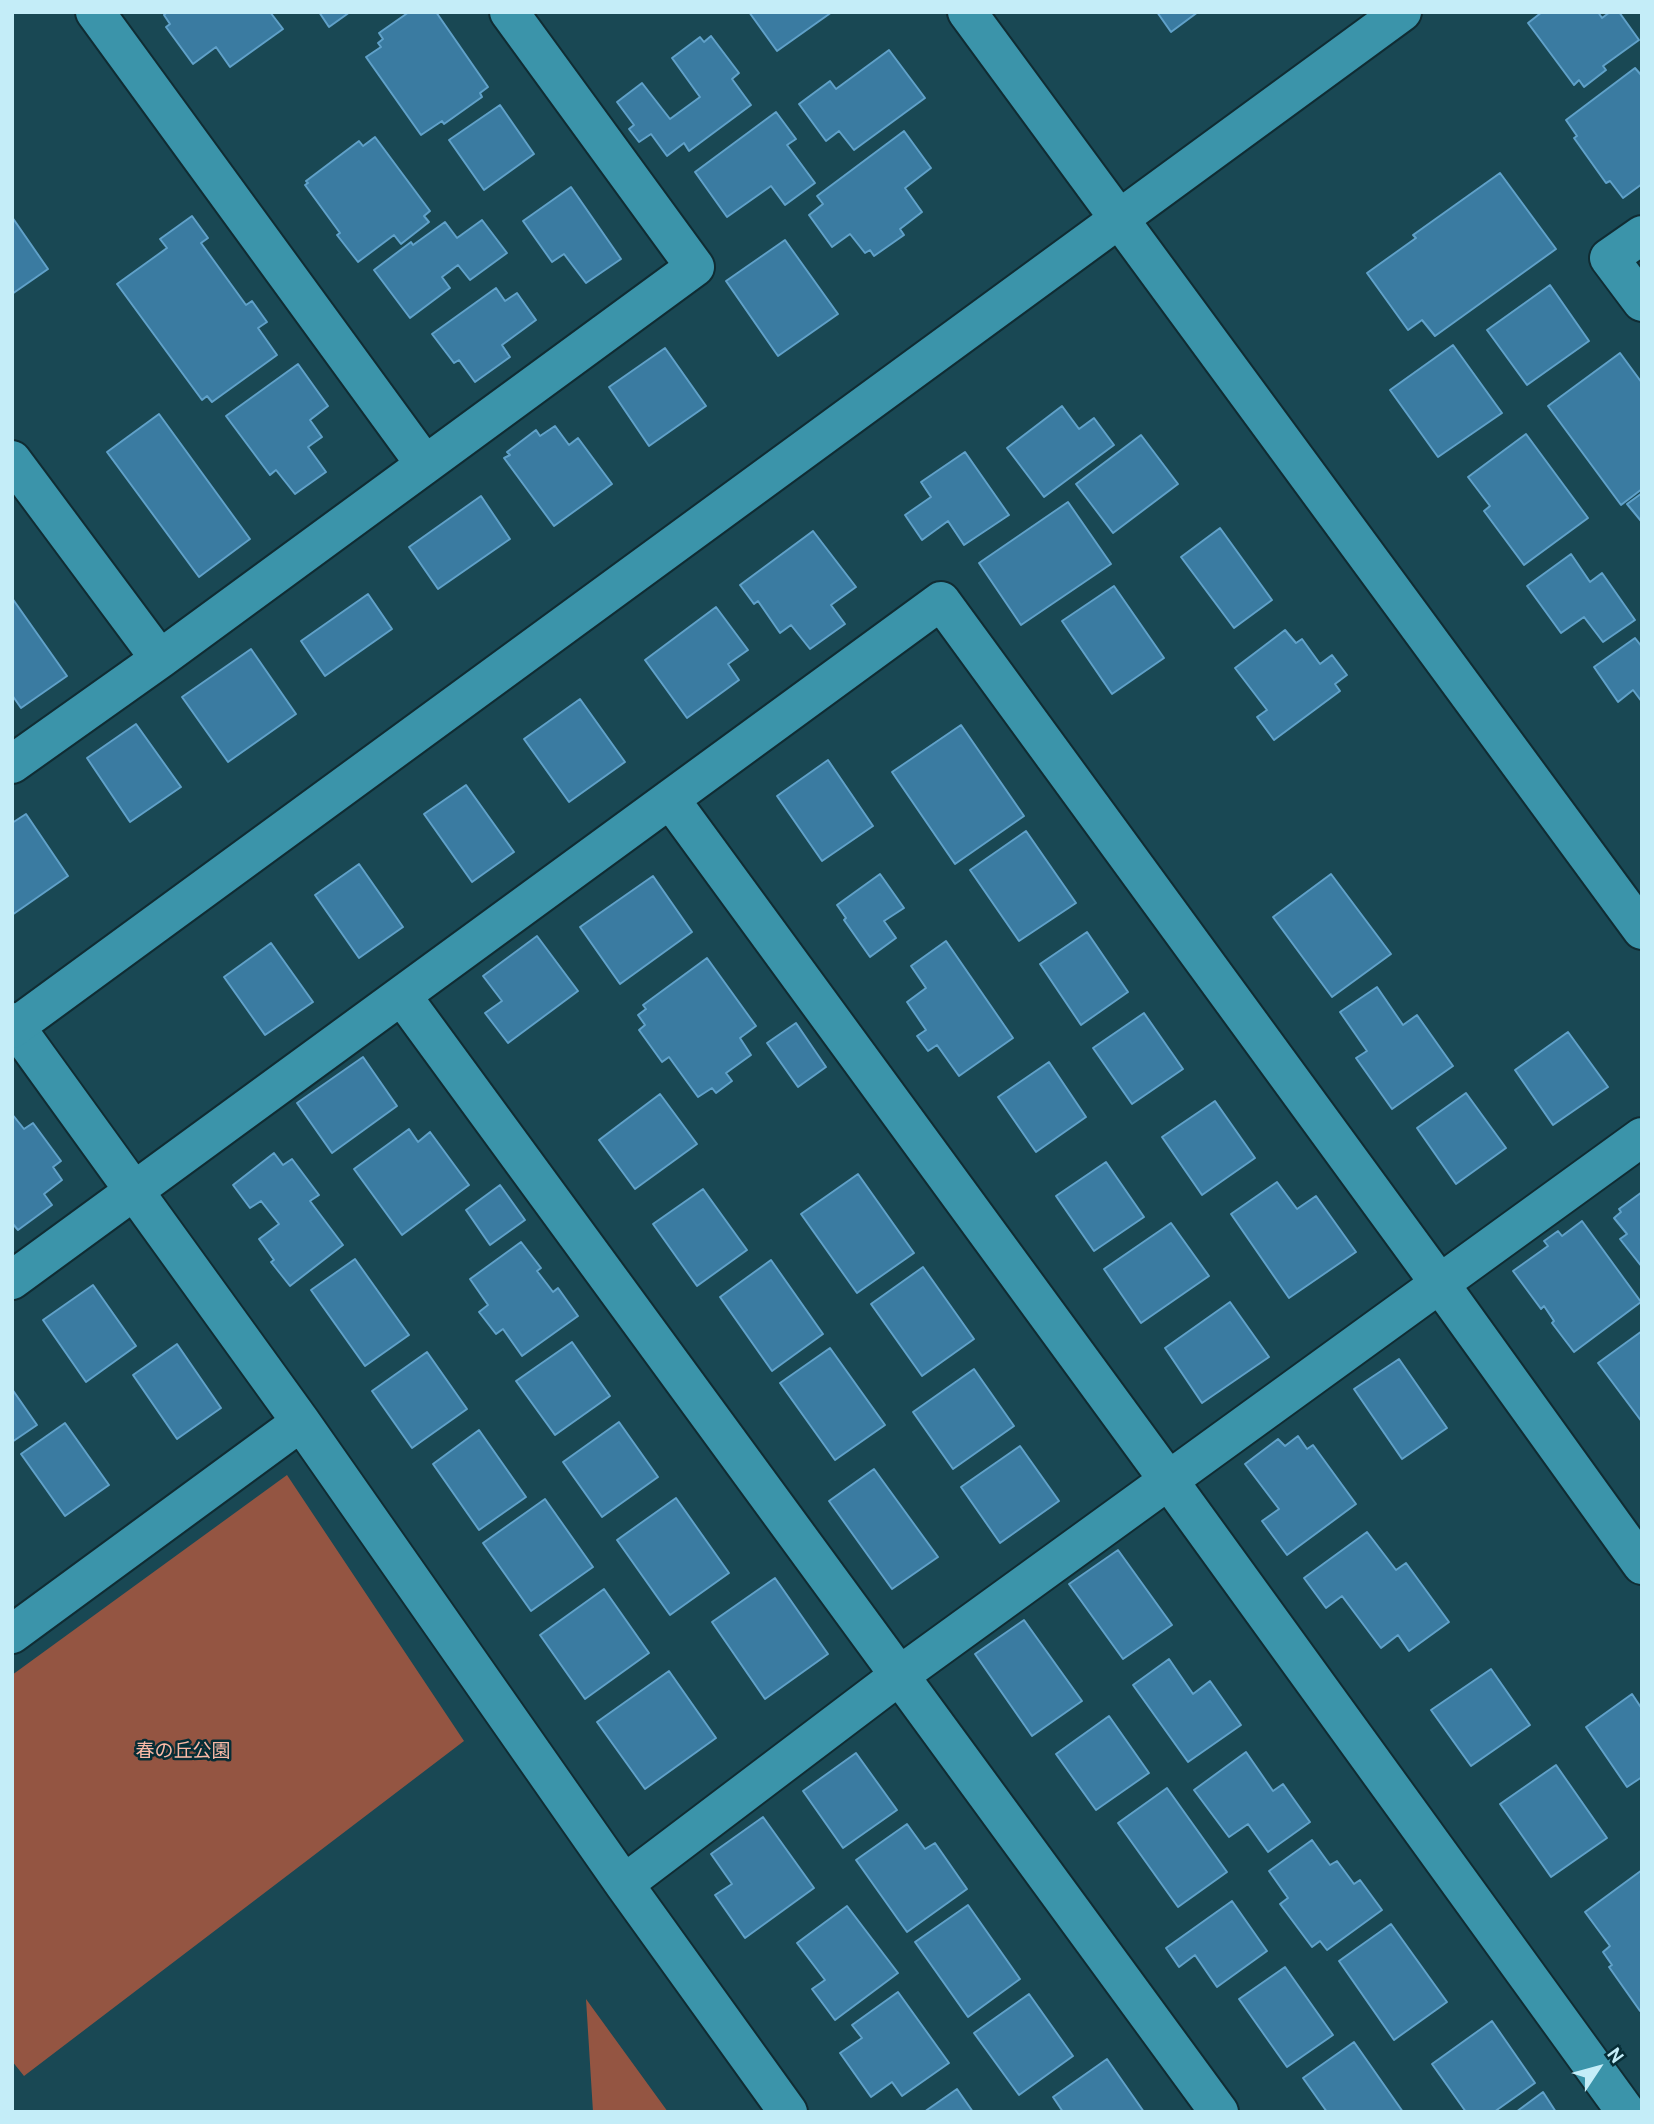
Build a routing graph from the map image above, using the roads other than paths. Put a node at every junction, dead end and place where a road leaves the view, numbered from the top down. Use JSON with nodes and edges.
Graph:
{"nodes":[{"id":1,"x":95,"y":12,"type":"edge"},
{"id":2,"x":509,"y":12,"type":"edge"},
{"id":3,"x":967,"y":12,"type":"edge"},
{"id":4,"x":1402,"y":12,"type":"edge"},
{"id":5,"x":1117,"y":220,"type":"junction"},
{"id":6,"x":1642,"y":234,"type":"edge"},
{"id":7,"x":1642,"y":302,"type":"edge"},
{"id":8,"x":12,"y":460,"type":"edge"},
{"id":9,"x":424,"y":463,"type":"junction"},
{"id":10,"x":159,"y":659,"type":"junction"},
{"id":11,"x":12,"y":764,"type":"edge"},
{"id":12,"x":670,"y":799,"type":"junction"},
{"id":13,"x":1642,"y":930,"type":"edge"},
{"id":14,"x":402,"y":996,"type":"junction"},
{"id":15,"x":13,"y":1026,"type":"edge"},
{"id":16,"x":1642,"y":1137,"type":"edge"},
{"id":17,"x":133,"y":1191,"type":"junction"},
{"id":18,"x":12,"y":1280,"type":"edge"},
{"id":19,"x":1440,"y":1284,"type":"junction"},
{"id":20,"x":301,"y":1422,"type":"junction"},
{"id":21,"x":1168,"y":1481,"type":"junction"},
{"id":22,"x":1642,"y":1565,"type":"edge"},
{"id":23,"x":12,"y":1634,"type":"edge"},
{"id":24,"x":900,"y":1675,"type":"junction"},
{"id":25,"x":624,"y":1884,"type":"junction"},
{"id":26,"x":788,"y":2112,"type":"edge"},
{"id":27,"x":1219,"y":2112,"type":"edge"},
{"id":28,"x":1626,"y":2112,"type":"edge"}],
"edges":[{"from":1,"to":9,"type":"street"},
{"from":2,"to":9,"type":"street"},
{"from":3,"to":5,"type":"street"},
{"from":4,"to":5,"type":"street"},
{"from":5,"to":13,"type":"street"},
{"from":5,"to":15,"type":"street"},
{"from":6,"to":7,"type":"street"},
{"from":8,"to":10,"type":"street"},
{"from":9,"to":10,"type":"street"},
{"from":10,"to":11,"type":"street"},
{"from":12,"to":14,"type":"street"},
{"from":12,"to":19,"type":"street"},
{"from":12,"to":21,"type":"street"},
{"from":14,"to":17,"type":"street"},
{"from":14,"to":24,"type":"street"},
{"from":15,"to":17,"type":"street"},
{"from":16,"to":19,"type":"street"},
{"from":17,"to":18,"type":"street"},
{"from":17,"to":20,"type":"street"},
{"from":19,"to":21,"type":"street"},
{"from":19,"to":22,"type":"street"},
{"from":20,"to":23,"type":"street"},
{"from":20,"to":25,"type":"street"},
{"from":21,"to":24,"type":"street"},
{"from":21,"to":28,"type":"street"},
{"from":24,"to":25,"type":"street"},
{"from":24,"to":27,"type":"street"},
{"from":25,"to":26,"type":"street"}]}
